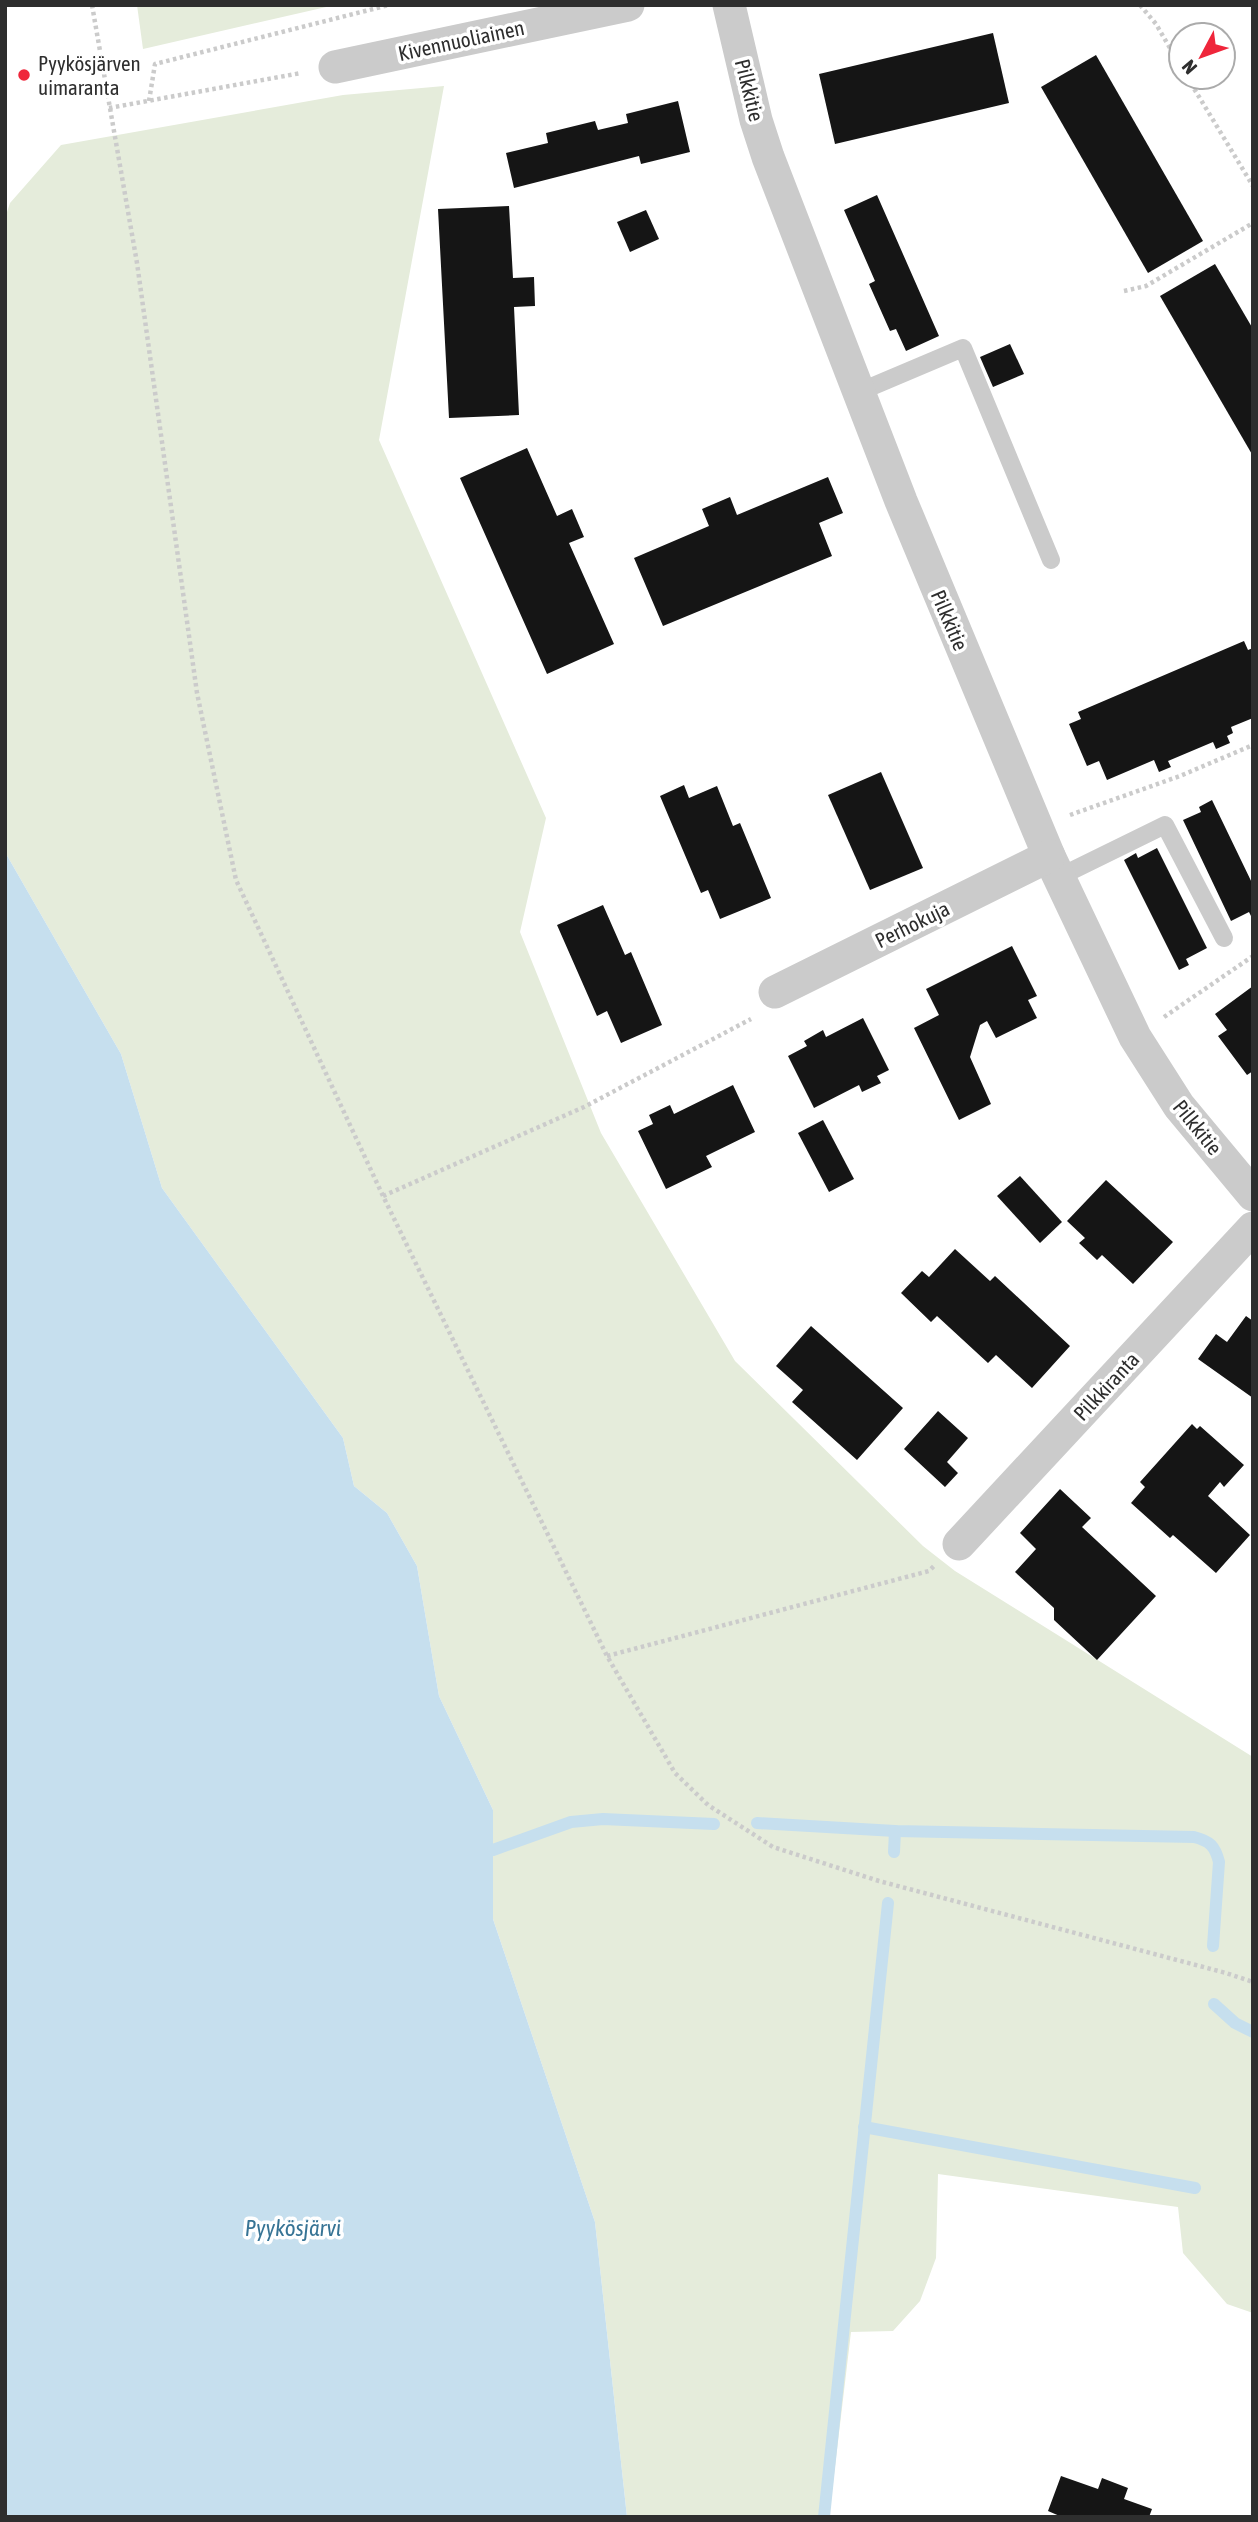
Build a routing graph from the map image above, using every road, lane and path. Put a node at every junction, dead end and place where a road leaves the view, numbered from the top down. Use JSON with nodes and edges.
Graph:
{"nodes":[{"id":1,"x":92,"y":5,"type":"edge"},
{"id":2,"x":389,"y":5,"type":"edge"},
{"id":3,"x":628,"y":5,"type":"edge"},
{"id":4,"x":729,"y":5,"type":"edge"},
{"id":5,"x":1140,"y":5,"type":"edge"},
{"id":6,"x":1167,"y":43,"type":"edge"},
{"id":7,"x":335,"y":67,"type":"joint"},
{"id":8,"x":1195,"y":91,"type":"edge"},
{"id":9,"x":149,"y":101,"type":"junction"},
{"id":10,"x":109,"y":108,"type":"junction"},
{"id":11,"x":1253,"y":186,"type":"edge"},
{"id":12,"x":1253,"y":223,"type":"edge"},
{"id":13,"x":1124,"y":291,"type":"dead end"},
{"id":14,"x":859,"y":392,"type":"junction"},
{"id":15,"x":1051,"y":560,"type":"dead end"},
{"id":16,"x":1253,"y":746,"type":"edge"},
{"id":17,"x":1048,"y":853,"type":"junction"},
{"id":18,"x":1224,"y":938,"type":"dead end"},
{"id":19,"x":1253,"y":956,"type":"edge"},
{"id":20,"x":775,"y":992,"type":"joint"},
{"id":21,"x":1135,"y":1037,"type":"junction"},
{"id":22,"x":383,"y":1195,"type":"junction"},
{"id":23,"x":1253,"y":1195,"type":"edge"},
{"id":24,"x":1253,"y":1228,"type":"edge"},
{"id":25,"x":959,"y":1544,"type":"joint"},
{"id":26,"x":607,"y":1656,"type":"junction"},
{"id":27,"x":1253,"y":1982,"type":"edge"}],
"edges":[{"from":1,"to":10,"type":"path"},
{"from":2,"to":9,"type":"path"},
{"from":3,"to":7,"type":"street","name":"Kivennuoliainen"},
{"from":4,"to":14,"type":"street","name":"Pilkkitie"},
{"from":5,"to":6,"type":"path"},
{"from":7,"to":9,"type":"path"},
{"from":8,"to":11,"type":"path"},
{"from":9,"to":10,"type":"path"},
{"from":10,"to":22,"type":"path"},
{"from":12,"to":13,"type":"path"},
{"from":14,"to":15,"type":"lane"},
{"from":14,"to":17,"type":"street","name":"Pilkkitie"},
{"from":16,"to":17,"type":"path"},
{"from":17,"to":18,"type":"lane"},
{"from":17,"to":20,"type":"street","name":"Perhokuja"},
{"from":17,"to":21,"type":"street","name":"Pilkkitie"},
{"from":19,"to":21,"type":"path"},
{"from":20,"to":22,"type":"path"},
{"from":21,"to":23,"type":"street","name":"Pilkkitie"},
{"from":22,"to":26,"type":"path"},
{"from":24,"to":25,"type":"street","name":"Pilkkiranta"},
{"from":25,"to":26,"type":"path"},
{"from":26,"to":27,"type":"path"}]}
